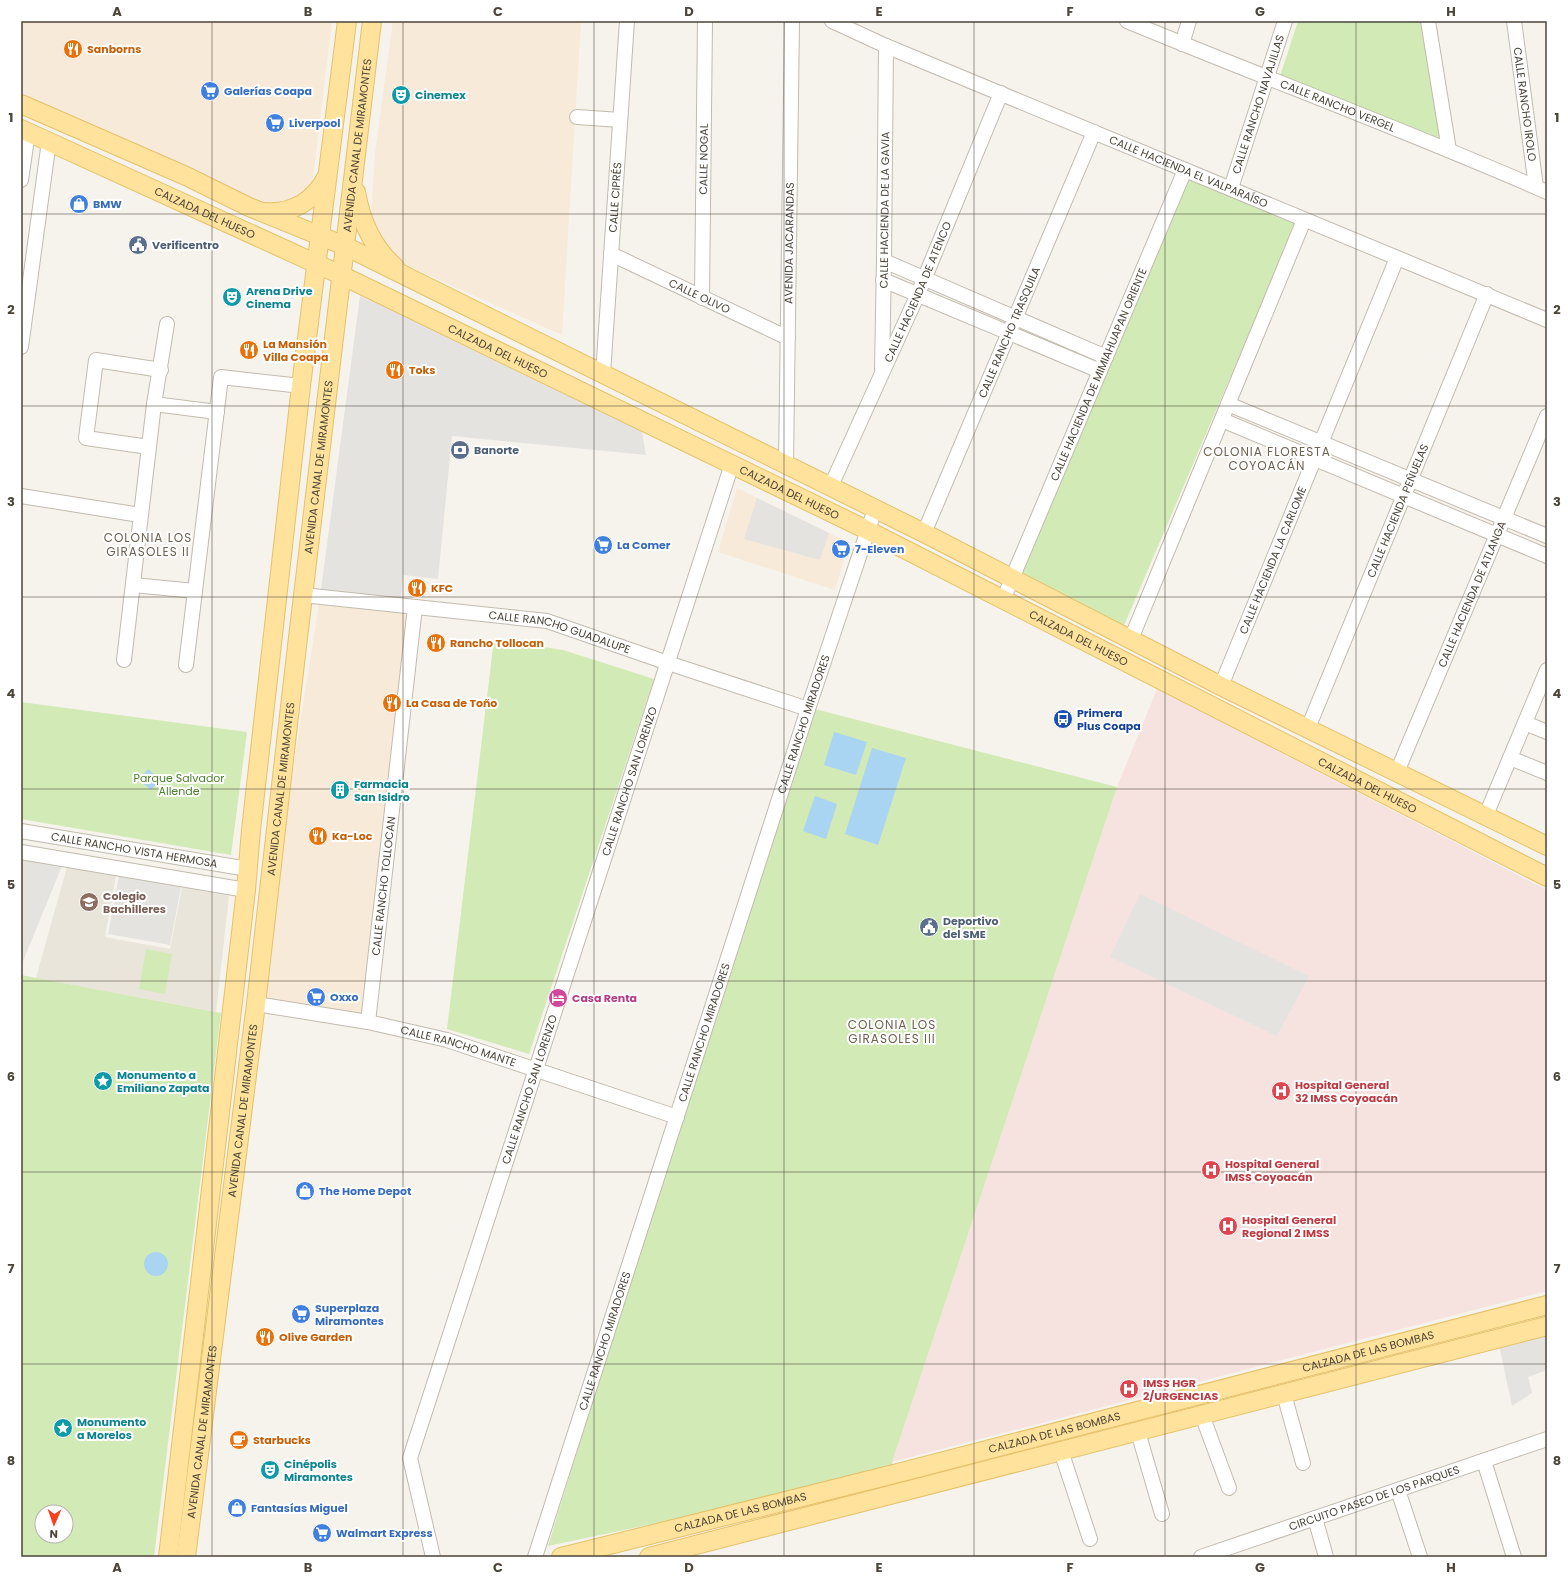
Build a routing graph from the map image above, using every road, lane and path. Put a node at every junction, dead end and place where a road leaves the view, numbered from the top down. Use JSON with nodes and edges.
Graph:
{"nodes":[{"id":1,"x":347,"y":21,"type":"edge"},
{"id":2,"x":372,"y":21,"type":"edge"},
{"id":3,"x":627,"y":21,"type":"edge"},
{"id":4,"x":705,"y":21,"type":"edge"},
{"id":5,"x":792,"y":21,"type":"edge"},
{"id":6,"x":832,"y":21,"type":"edge"},
{"id":7,"x":1127,"y":21,"type":"edge"},
{"id":8,"x":1189,"y":21,"type":"edge"},
{"id":9,"x":1285,"y":21,"type":"edge"},
{"id":10,"x":1428,"y":21,"type":"edge"},
{"id":11,"x":1514,"y":21,"type":"edge"},
{"id":12,"x":1182,"y":44,"type":"junction"},
{"id":13,"x":886,"y":46,"type":"junction"},
{"id":14,"x":1267,"y":78,"type":"junction"},
{"id":15,"x":1001,"y":93,"type":"junction"},
{"id":16,"x":21,"y":104,"type":"edge"},
{"id":17,"x":578,"y":117,"type":"dead end"},
{"id":18,"x":620,"y":120,"type":"junction"},
{"id":19,"x":24,"y":130,"type":"edge"},
{"id":20,"x":1094,"y":132,"type":"junction"},
{"id":21,"x":49,"y":142,"type":"junction"},
{"id":22,"x":1448,"y":150,"type":"junction"},
{"id":23,"x":355,"y":161,"type":"junction"},
{"id":24,"x":329,"y":169,"type":"junction"},
{"id":25,"x":1185,"y":170,"type":"junction"},
{"id":26,"x":21,"y":180,"type":"edge"},
{"id":27,"x":1231,"y":188,"type":"junction"},
{"id":28,"x":1542,"y":189,"type":"edge"},
{"id":29,"x":249,"y":207,"type":"junction"},
{"id":30,"x":1304,"y":220,"type":"junction"},
{"id":31,"x":321,"y":236,"type":"junction"},
{"id":32,"x":345,"y":246,"type":"junction"},
{"id":33,"x":611,"y":254,"type":"junction"},
{"id":34,"x":1397,"y":258,"type":"junction"},
{"id":35,"x":884,"y":261,"type":"junction"},
{"id":36,"x":316,"y":264,"type":"junction"},
{"id":37,"x":341,"y":276,"type":"junction"},
{"id":38,"x":404,"y":276,"type":"junction"},
{"id":39,"x":925,"y":279,"type":"junction"},
{"id":40,"x":883,"y":280,"type":"junction"},
{"id":41,"x":918,"y":294,"type":"junction"},
{"id":42,"x":1487,"y":294,"type":"junction"},
{"id":43,"x":702,"y":298,"type":"junction"},
{"id":44,"x":23,"y":311,"type":"edge"},
{"id":45,"x":1015,"y":318,"type":"junction"},
{"id":46,"x":1547,"y":320,"type":"edge"},
{"id":47,"x":167,"y":324,"type":"dead end"},
{"id":48,"x":1009,"y":332,"type":"junction"},
{"id":49,"x":788,"y":338,"type":"junction"},
{"id":50,"x":21,"y":347,"type":"edge"},
{"id":51,"x":1106,"y":357,"type":"junction"},
{"id":52,"x":161,"y":370,"type":"junction"},
{"id":53,"x":1100,"y":371,"type":"junction"},
{"id":54,"x":603,"y":374,"type":"junction"},
{"id":55,"x":882,"y":375,"type":"junction"},
{"id":56,"x":301,"y":386,"type":"junction"},
{"id":57,"x":154,"y":404,"type":"junction"},
{"id":58,"x":1228,"y":404,"type":"junction"},
{"id":59,"x":217,"y":412,"type":"junction"},
{"id":60,"x":1547,"y":416,"type":"edge"},
{"id":61,"x":1222,"y":420,"type":"junction"},
{"id":62,"x":1321,"y":442,"type":"junction"},
{"id":63,"x":149,"y":447,"type":"junction"},
{"id":64,"x":1314,"y":459,"type":"junction"},
{"id":65,"x":732,"y":464,"type":"junction"},
{"id":66,"x":786,"y":465,"type":"junction"},
{"id":67,"x":1410,"y":479,"type":"junction"},
{"id":68,"x":830,"y":488,"type":"junction"},
{"id":69,"x":21,"y":496,"type":"edge"},
{"id":70,"x":1403,"y":496,"type":"junction"},
{"id":71,"x":875,"y":509,"type":"junction"},
{"id":72,"x":140,"y":516,"type":"junction"},
{"id":73,"x":1504,"y":518,"type":"junction"},
{"id":74,"x":867,"y":530,"type":"junction"},
{"id":75,"x":924,"y":533,"type":"junction"},
{"id":76,"x":1497,"y":536,"type":"junction"},
{"id":77,"x":1547,"y":536,"type":"edge"},
{"id":78,"x":1547,"y":556,"type":"edge"},
{"id":79,"x":1013,"y":579,"type":"junction"},
{"id":80,"x":133,"y":585,"type":"junction"},
{"id":81,"x":195,"y":591,"type":"junction"},
{"id":82,"x":303,"y":595,"type":"junction"},
{"id":83,"x":1003,"y":600,"type":"junction"},
{"id":84,"x":415,"y":607,"type":"junction"},
{"id":85,"x":1131,"y":639,"type":"junction"},
{"id":86,"x":124,"y":660,"type":"dead end"},
{"id":87,"x":668,"y":663,"type":"junction"},
{"id":88,"x":186,"y":665,"type":"dead end"},
{"id":89,"x":1547,"y":670,"type":"edge"},
{"id":90,"x":1221,"y":686,"type":"junction"},
{"id":91,"x":808,"y":709,"type":"junction"},
{"id":92,"x":1525,"y":723,"type":"junction"},
{"id":93,"x":1308,"y":728,"type":"junction"},
{"id":94,"x":1547,"y":732,"type":"edge"},
{"id":95,"x":1510,"y":758,"type":"junction"},
{"id":96,"x":1397,"y":772,"type":"junction"},
{"id":97,"x":1547,"y":773,"type":"edge"},
{"id":98,"x":1486,"y":815,"type":"junction"},
{"id":99,"x":21,"y":831,"type":"edge"},
{"id":100,"x":1547,"y":846,"type":"edge"},
{"id":101,"x":21,"y":852,"type":"edge"},
{"id":102,"x":248,"y":870,"type":"junction"},
{"id":103,"x":1547,"y":877,"type":"edge"},
{"id":104,"x":246,"y":890,"type":"junction"},
{"id":105,"x":256,"y":1004,"type":"junction"},
{"id":106,"x":368,"y":1022,"type":"junction"},
{"id":107,"x":537,"y":1071,"type":"junction"},
{"id":108,"x":678,"y":1117,"type":"junction"},
{"id":109,"x":1547,"y":1305,"type":"edge"},
{"id":110,"x":1547,"y":1326,"type":"edge"},
{"id":111,"x":1284,"y":1394,"type":"junction"},
{"id":112,"x":1202,"y":1415,"type":"junction"},
{"id":113,"x":1138,"y":1432,"type":"junction"},
{"id":114,"x":1547,"y":1439,"type":"edge"},
{"id":115,"x":1061,"y":1451,"type":"junction"},
{"id":116,"x":1484,"y":1461,"type":"junction"},
{"id":117,"x":1303,"y":1463,"type":"dead end"},
{"id":118,"x":1229,"y":1488,"type":"dead end"},
{"id":119,"x":1398,"y":1490,"type":"junction"},
{"id":120,"x":1162,"y":1514,"type":"dead end"},
{"id":121,"x":1315,"y":1518,"type":"junction"},
{"id":122,"x":1090,"y":1539,"type":"dead end"},
{"id":123,"x":1230,"y":1552,"type":"edge"},
{"id":124,"x":168,"y":1557,"type":"edge"},
{"id":125,"x":186,"y":1557,"type":"edge"},
{"id":126,"x":433,"y":1557,"type":"edge"},
{"id":127,"x":535,"y":1557,"type":"edge"},
{"id":128,"x":561,"y":1557,"type":"edge"},
{"id":129,"x":649,"y":1557,"type":"edge"},
{"id":130,"x":1201,"y":1557,"type":"edge"},
{"id":131,"x":1326,"y":1557,"type":"edge"},
{"id":132,"x":1420,"y":1557,"type":"edge"},
{"id":133,"x":1514,"y":1557,"type":"edge"}],
"edges":[{"from":1,"to":24,"type":"main road","name":"AVENIDA CANAL DE MIRAMONTES"},
{"from":2,"to":23,"type":"main road","name":"AVENIDA CANAL DE MIRAMONTES"},
{"from":3,"to":18,"type":"street","name":"CALLE CIPRÉS"},
{"from":4,"to":43,"type":"street","name":"CALLE NOGAL"},
{"from":5,"to":49,"type":"street","name":"AVENIDA JACARANDAS"},
{"from":6,"to":13,"type":"street","name":"CALLE HACIENDA EL VALPARAÍSO"},
{"from":7,"to":12,"type":"street","name":"CALLE RANCHO VERGEL"},
{"from":8,"to":12,"type":"street"},
{"from":9,"to":14,"type":"street","name":"CALLE RANCHO NAVAJILLAS"},
{"from":10,"to":22,"type":"street"},
{"from":11,"to":28,"type":"street","name":"CALLE RANCHO IROLO"},
{"from":12,"to":14,"type":"street","name":"CALLE RANCHO VERGEL"},
{"from":13,"to":15,"type":"street","name":"CALLE HACIENDA EL VALPARAÍSO"},
{"from":13,"to":35,"type":"street","name":"CALLE HACIENDA DE LA GAVIA"},
{"from":14,"to":22,"type":"street","name":"CALLE RANCHO VERGEL"},
{"from":14,"to":27,"type":"street","name":"CALLE RANCHO NAVAJILLAS"},
{"from":15,"to":20,"type":"street","name":"CALLE HACIENDA EL VALPARAÍSO"},
{"from":15,"to":39,"type":"street","name":"CALLE HACIENDA DE ATENCO"},
{"from":16,"to":29,"type":"main road","name":"CALZADA DEL HUESO"},
{"from":17,"to":18,"type":"street"},
{"from":18,"to":33,"type":"street","name":"CALLE CIPRÉS"},
{"from":19,"to":21,"type":"main road","name":"CALZADA DEL HUESO"},
{"from":19,"to":26,"type":"street"},
{"from":20,"to":25,"type":"street","name":"CALLE HACIENDA EL VALPARAÍSO"},
{"from":20,"to":45,"type":"street","name":"CALLE RANCHO TRASQUILA"},
{"from":21,"to":36,"type":"main road","name":"CALZADA DEL HUESO"},
{"from":21,"to":44,"type":"street"},
{"from":22,"to":28,"type":"street","name":"CALLE RANCHO VERGEL"},
{"from":23,"to":32,"type":"main road","name":"AVENIDA CANAL DE MIRAMONTES"},
{"from":23,"to":38,"type":"main road"},
{"from":24,"to":29,"type":"main road"},
{"from":24,"to":31,"type":"main road","name":"AVENIDA CANAL DE MIRAMONTES"},
{"from":25,"to":27,"type":"street","name":"CALLE HACIENDA EL VALPARAÍSO"},
{"from":25,"to":51,"type":"street","name":"CALLE HACIENDA DE MIMIAHUAPAN ORIENTE"},
{"from":27,"to":30,"type":"street","name":"CALLE HACIENDA EL VALPARAÍSO"},
{"from":29,"to":31,"type":"main road","name":"CALZADA DEL HUESO"},
{"from":30,"to":34,"type":"street","name":"CALLE HACIENDA EL VALPARAÍSO"},
{"from":30,"to":58,"type":"street"},
{"from":31,"to":32,"type":"main road","name":"CALZADA DEL HUESO"},
{"from":31,"to":36,"type":"main road","name":"AVENIDA CANAL DE MIRAMONTES"},
{"from":32,"to":37,"type":"main road","name":"AVENIDA CANAL DE MIRAMONTES"},
{"from":32,"to":38,"type":"main road","name":"CALZADA DEL HUESO"},
{"from":33,"to":43,"type":"street","name":"CALLE OLIVO"},
{"from":33,"to":54,"type":"street","name":"CALLE CIPRÉS"},
{"from":34,"to":42,"type":"street","name":"CALLE HACIENDA EL VALPARAÍSO"},
{"from":34,"to":62,"type":"street","name":"CALLE HACIENDA LA CARLOME"},
{"from":35,"to":39,"type":"street"},
{"from":35,"to":40,"type":"street","name":"CALLE HACIENDA DE LA GAVIA"},
{"from":36,"to":37,"type":"main road","name":"CALZADA DEL HUESO"},
{"from":36,"to":56,"type":"main road","name":"AVENIDA CANAL DE MIRAMONTES"},
{"from":37,"to":65,"type":"main road","name":"CALZADA DEL HUESO"},
{"from":37,"to":82,"type":"main road","name":"AVENIDA CANAL DE MIRAMONTES"},
{"from":38,"to":54,"type":"main road","name":"CALZADA DEL HUESO"},
{"from":39,"to":41,"type":"street","name":"CALLE HACIENDA DE ATENCO"},
{"from":39,"to":45,"type":"street"},
{"from":40,"to":41,"type":"street"},
{"from":40,"to":55,"type":"street","name":"CALLE HACIENDA DE LA GAVIA"},
{"from":41,"to":48,"type":"street"},
{"from":41,"to":55,"type":"street","name":"CALLE HACIENDA DE ATENCO"},
{"from":42,"to":46,"type":"street","name":"CALLE HACIENDA EL VALPARAÍSO"},
{"from":42,"to":67,"type":"street","name":"CALLE HACIENDA PEÑUELAS"},
{"from":43,"to":49,"type":"street","name":"CALLE OLIVO"},
{"from":44,"to":50,"type":"street"},
{"from":45,"to":48,"type":"street","name":"CALLE RANCHO TRASQUILA"},
{"from":45,"to":51,"type":"street"},
{"from":47,"to":52,"type":"street"},
{"from":48,"to":53,"type":"street"},
{"from":48,"to":75,"type":"street","name":"CALLE RANCHO TRASQUILA"},
{"from":49,"to":66,"type":"street","name":"AVENIDA JACARANDAS"},
{"from":51,"to":53,"type":"street","name":"CALLE HACIENDA DE MIMIAHUAPAN ORIENTE"},
{"from":52,"to":57,"type":"street"},
{"from":52,"to":63,"type":"street"},
{"from":53,"to":79,"type":"street","name":"CALLE HACIENDA DE MIMIAHUAPAN ORIENTE"},
{"from":54,"to":66,"type":"main road","name":"CALZADA DEL HUESO"},
{"from":55,"to":68,"type":"street","name":"CALLE HACIENDA DE ATENCO"},
{"from":56,"to":59,"type":"street"},
{"from":56,"to":102,"type":"main road","name":"AVENIDA CANAL DE MIRAMONTES"},
{"from":57,"to":59,"type":"street"},
{"from":57,"to":63,"type":"street"},
{"from":58,"to":61,"type":"street"},
{"from":58,"to":62,"type":"street"},
{"from":59,"to":81,"type":"street"},
{"from":60,"to":73,"type":"street","name":"CALLE HACIENDA DE ATLANGA"},
{"from":61,"to":64,"type":"street"},
{"from":61,"to":85,"type":"street"},
{"from":62,"to":64,"type":"street","name":"CALLE HACIENDA LA CARLOME"},
{"from":62,"to":67,"type":"street"},
{"from":63,"to":72,"type":"street"},
{"from":64,"to":70,"type":"street"},
{"from":64,"to":90,"type":"street","name":"CALLE HACIENDA LA CARLOME"},
{"from":65,"to":74,"type":"main road","name":"CALZADA DEL HUESO"},
{"from":65,"to":87,"type":"street","name":"CALLE RANCHO SAN LORENZO"},
{"from":66,"to":68,"type":"main road","name":"CALZADA DEL HUESO"},
{"from":67,"to":70,"type":"street","name":"CALLE HACIENDA PEÑUELAS"},
{"from":67,"to":73,"type":"street"},
{"from":68,"to":71,"type":"main road","name":"CALZADA DEL HUESO"},
{"from":69,"to":72,"type":"street"},
{"from":70,"to":76,"type":"street"},
{"from":70,"to":93,"type":"street","name":"CALLE HACIENDA PEÑUELAS"},
{"from":71,"to":74,"type":"street","name":"CALLE RANCHO MIRADORES"},
{"from":71,"to":75,"type":"main road","name":"CALZADA DEL HUESO"},
{"from":72,"to":80,"type":"street"},
{"from":73,"to":76,"type":"street","name":"CALLE HACIENDA DE ATLANGA"},
{"from":73,"to":77,"type":"street"},
{"from":74,"to":83,"type":"main road","name":"CALZADA DEL HUESO"},
{"from":74,"to":91,"type":"street","name":"CALLE RANCHO MIRADORES"},
{"from":75,"to":79,"type":"main road","name":"CALZADA DEL HUESO"},
{"from":76,"to":78,"type":"street"},
{"from":76,"to":96,"type":"street","name":"CALLE HACIENDA DE ATLANGA"},
{"from":79,"to":83,"type":"street","name":"CALLE HACIENDA DE MIMIAHUAPAN ORIENTE"},
{"from":79,"to":85,"type":"main road","name":"CALZADA DEL HUESO"},
{"from":80,"to":81,"type":"street"},
{"from":80,"to":86,"type":"street"},
{"from":81,"to":88,"type":"street"},
{"from":82,"to":84,"type":"street","name":"CALLE RANCHO GUADALUPE"},
{"from":82,"to":105,"type":"main road","name":"AVENIDA CANAL DE MIRAMONTES"},
{"from":83,"to":103,"type":"main road","name":"CALZADA DEL HUESO"},
{"from":84,"to":87,"type":"street","name":"CALLE RANCHO GUADALUPE"},
{"from":84,"to":106,"type":"street","name":"CALLE RANCHO TOLLOCAN"},
{"from":85,"to":90,"type":"main road","name":"CALZADA DEL HUESO"},
{"from":87,"to":91,"type":"street","name":"CALLE RANCHO GUADALUPE"},
{"from":87,"to":107,"type":"street","name":"CALLE RANCHO SAN LORENZO"},
{"from":89,"to":92,"type":"street"},
{"from":90,"to":93,"type":"main road","name":"CALZADA DEL HUESO"},
{"from":91,"to":108,"type":"street","name":"CALLE RANCHO MIRADORES"},
{"from":92,"to":94,"type":"street"},
{"from":92,"to":95,"type":"street"},
{"from":93,"to":96,"type":"main road","name":"CALZADA DEL HUESO"},
{"from":95,"to":97,"type":"street"},
{"from":95,"to":98,"type":"street"},
{"from":96,"to":98,"type":"main road","name":"CALZADA DEL HUESO"},
{"from":98,"to":100,"type":"main road","name":"CALZADA DEL HUESO"},
{"from":99,"to":102,"type":"street","name":"CALLE RANCHO VISTA HERMOSA"},
{"from":101,"to":104,"type":"street","name":"CALLE RANCHO VISTA HERMOSA"},
{"from":102,"to":104,"type":"main road","name":"AVENIDA CANAL DE MIRAMONTES"},
{"from":104,"to":124,"type":"main road","name":"AVENIDA CANAL DE MIRAMONTES"},
{"from":105,"to":106,"type":"street","name":"CALLE RANCHO MANTE"},
{"from":105,"to":125,"type":"main road","name":"AVENIDA CANAL DE MIRAMONTES"},
{"from":106,"to":107,"type":"street","name":"CALLE RANCHO MANTE"},
{"from":107,"to":108,"type":"street","name":"CALLE RANCHO MANTE"},
{"from":107,"to":126,"type":"street","name":"CALLE RANCHO SAN LORENZO"},
{"from":108,"to":127,"type":"street","name":"CALLE RANCHO MIRADORES"},
{"from":109,"to":128,"type":"main road","name":"CALZADA DE LAS BOMBAS"},
{"from":110,"to":111,"type":"main road","name":"CALZADA DE LAS BOMBAS"},
{"from":111,"to":112,"type":"main road","name":"CALZADA DE LAS BOMBAS"},
{"from":111,"to":117,"type":"street"},
{"from":112,"to":113,"type":"main road","name":"CALZADA DE LAS BOMBAS"},
{"from":112,"to":118,"type":"street"},
{"from":113,"to":115,"type":"main road","name":"CALZADA DE LAS BOMBAS"},
{"from":113,"to":120,"type":"street"},
{"from":114,"to":116,"type":"street","name":"CIRCUITO PASEO DE LOS PARQUES"},
{"from":115,"to":122,"type":"street"},
{"from":115,"to":129,"type":"main road","name":"CALZADA DE LAS BOMBAS"},
{"from":116,"to":119,"type":"street","name":"CIRCUITO PASEO DE LOS PARQUES"},
{"from":116,"to":133,"type":"street"},
{"from":119,"to":121,"type":"street","name":"CIRCUITO PASEO DE LOS PARQUES"},
{"from":119,"to":132,"type":"street"},
{"from":121,"to":123,"type":"street","name":"CIRCUITO PASEO DE LOS PARQUES"},
{"from":121,"to":131,"type":"street"},
{"from":123,"to":130,"type":"street","name":"CIRCUITO PASEO DE LOS PARQUES"}]}
